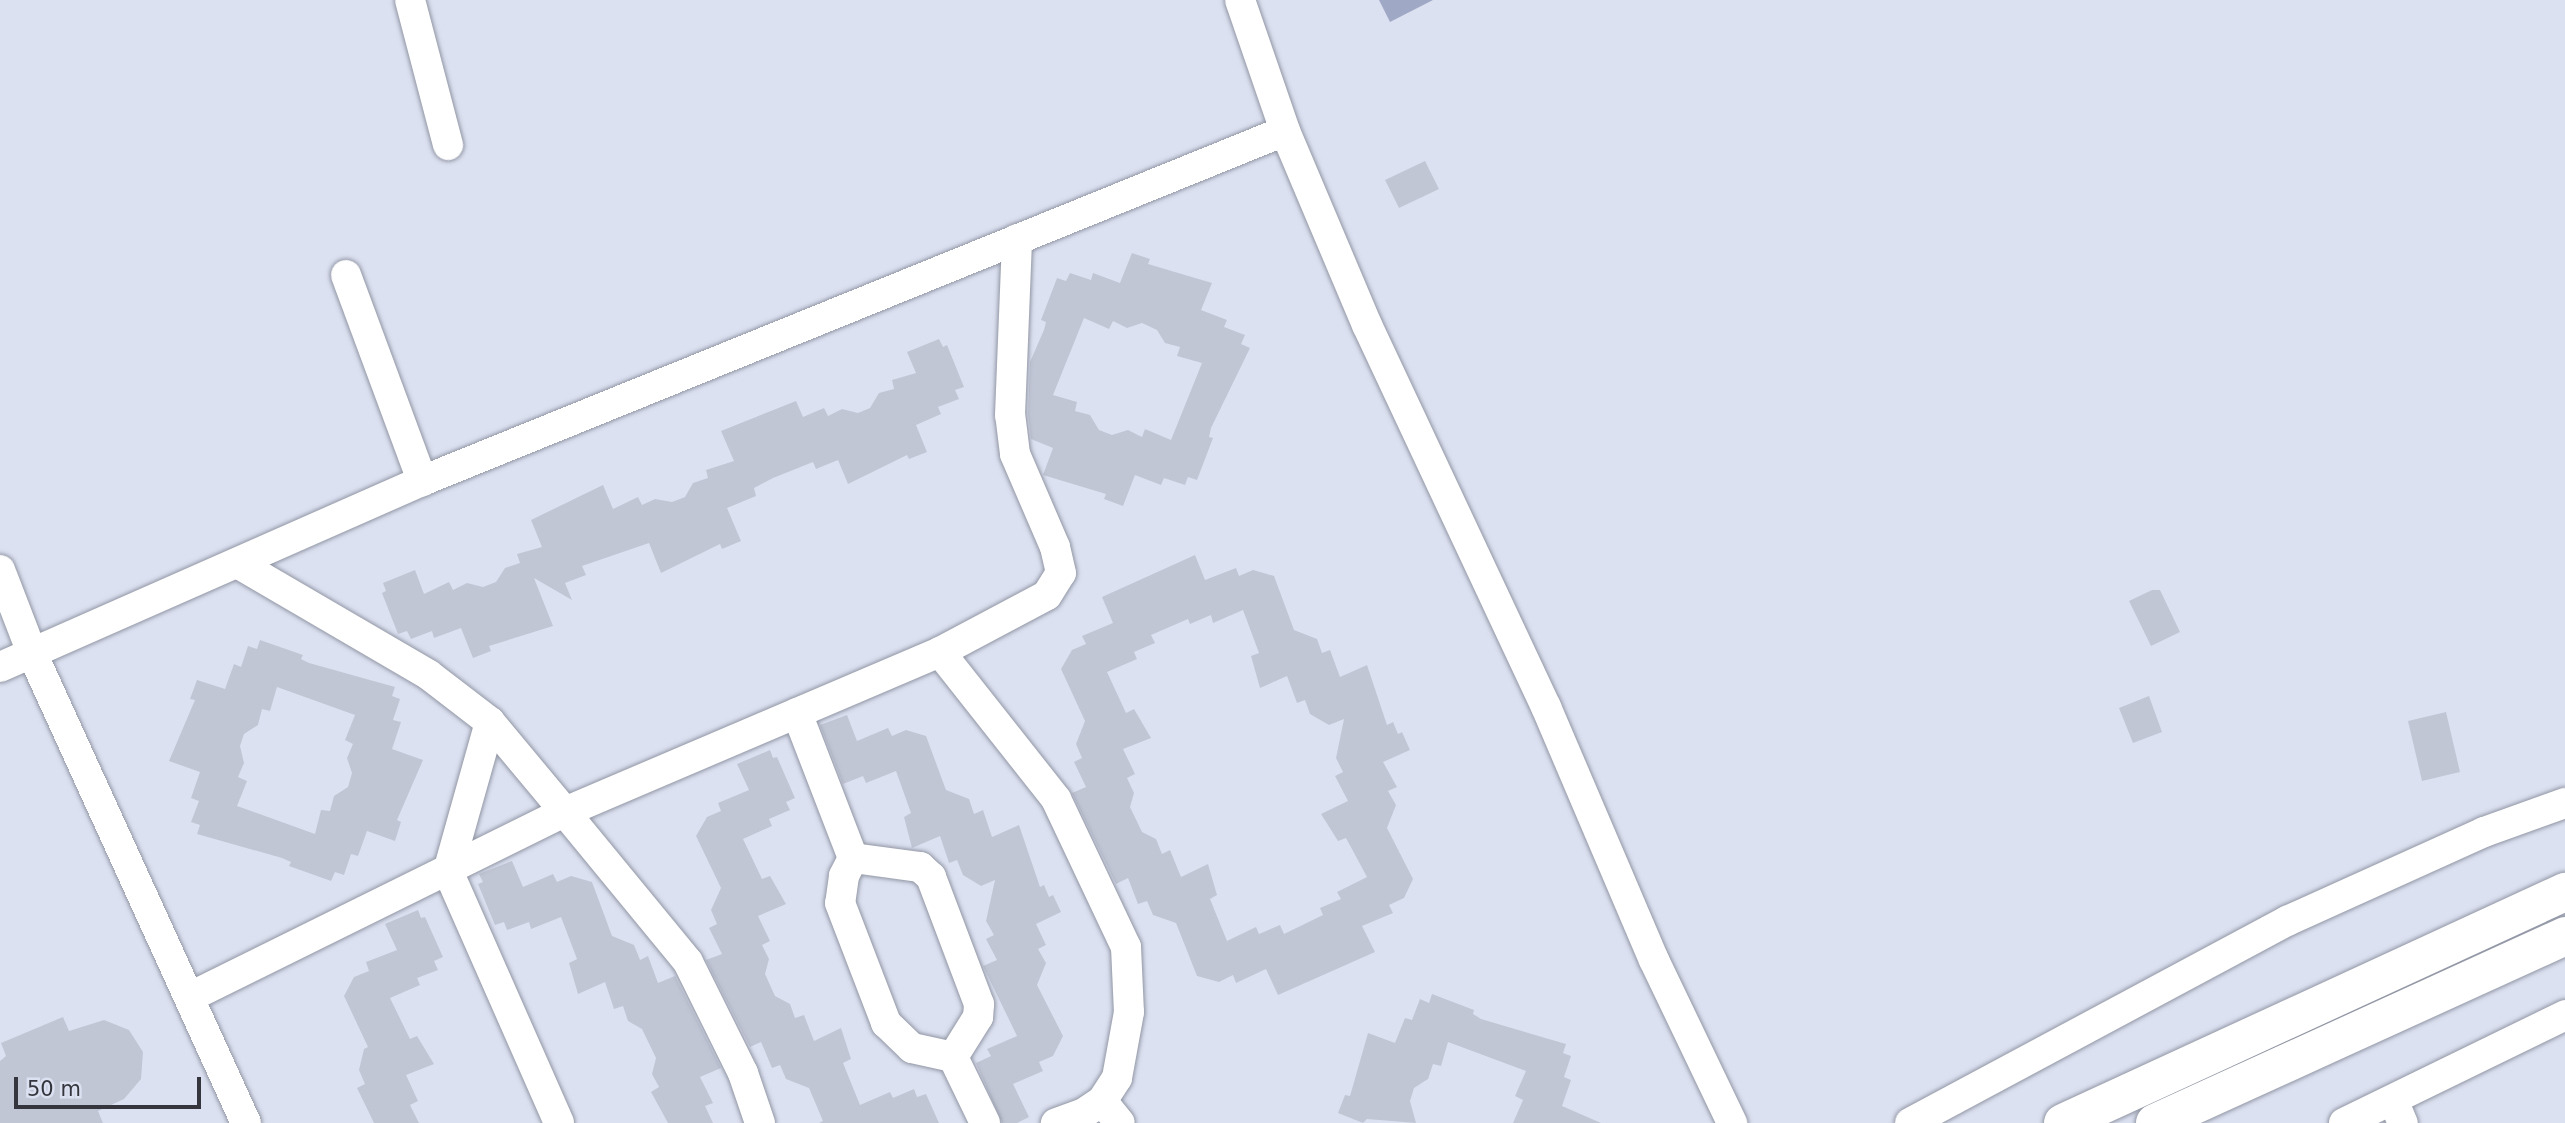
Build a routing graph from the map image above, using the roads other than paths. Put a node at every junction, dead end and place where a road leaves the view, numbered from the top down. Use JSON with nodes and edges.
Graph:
{"nodes":[{"id":1,"x":410,"y":0,"type":"edge"},
{"id":2,"x":1240,"y":0,"type":"edge"},
{"id":3,"x":1285,"y":131,"type":"junction"},
{"id":4,"x":449,"y":145,"type":"dead end"},
{"id":5,"x":1017,"y":239,"type":"junction"},
{"id":6,"x":346,"y":275,"type":"dead end"},
{"id":7,"x":422,"y":481,"type":"junction"},
{"id":8,"x":239,"y":564,"type":"junction"},
{"id":9,"x":0,"y":570,"type":"edge"},
{"id":10,"x":940,"y":652,"type":"junction"},
{"id":11,"x":32,"y":653,"type":"junction"},
{"id":12,"x":0,"y":667,"type":"edge"},
{"id":13,"x":797,"y":713,"type":"junction"},
{"id":14,"x":490,"y":722,"type":"junction"},
{"id":15,"x":2565,"y":803,"type":"edge"},
{"id":16,"x":565,"y":812,"type":"junction"},
{"id":17,"x":853,"y":858,"type":"junction"},
{"id":18,"x":448,"y":872,"type":"junction"},
{"id":19,"x":2565,"y":892,"type":"edge"},
{"id":20,"x":2565,"y":936,"type":"edge"},
{"id":21,"x":190,"y":997,"type":"junction"},
{"id":22,"x":2564,"y":1017,"type":"edge"},
{"id":23,"x":953,"y":1057,"type":"junction"},
{"id":24,"x":1111,"y":1112,"type":"edge"},
{"id":25,"x":2398,"y":1112,"type":"edge"},
{"id":26,"x":2354,"y":1121,"type":"edge"},
{"id":27,"x":246,"y":1123,"type":"edge"},
{"id":28,"x":559,"y":1123,"type":"edge"},
{"id":29,"x":760,"y":1123,"type":"edge"},
{"id":30,"x":985,"y":1123,"type":"edge"},
{"id":31,"x":1056,"y":1123,"type":"edge"},
{"id":32,"x":1732,"y":1123,"type":"edge"},
{"id":33,"x":1910,"y":1123,"type":"edge"},
{"id":34,"x":2063,"y":1123,"type":"edge"},
{"id":35,"x":2155,"y":1123,"type":"edge"}],
"edges":[{"from":1,"to":4,"type":"street"},
{"from":2,"to":3,"type":"street"},
{"from":3,"to":5,"type":"street"},
{"from":3,"to":32,"type":"street"},
{"from":5,"to":7,"type":"street"},
{"from":5,"to":10,"type":"street"},
{"from":6,"to":7,"type":"street"},
{"from":7,"to":8,"type":"street"},
{"from":8,"to":11,"type":"street"},
{"from":8,"to":14,"type":"street"},
{"from":9,"to":11,"type":"street"},
{"from":10,"to":13,"type":"street"},
{"from":10,"to":24,"type":"street"},
{"from":11,"to":12,"type":"street"},
{"from":11,"to":21,"type":"street"},
{"from":13,"to":16,"type":"street"},
{"from":13,"to":17,"type":"street"},
{"from":14,"to":16,"type":"street"},
{"from":14,"to":18,"type":"street"},
{"from":15,"to":33,"type":"street"},
{"from":16,"to":18,"type":"street"},
{"from":16,"to":29,"type":"street"},
{"from":17,"to":23,"type":"street"},
{"from":17,"to":23,"type":"street"},
{"from":18,"to":21,"type":"street"},
{"from":18,"to":28,"type":"street"},
{"from":19,"to":34,"type":"highway"},
{"from":20,"to":35,"type":"highway"},
{"from":21,"to":27,"type":"street"},
{"from":22,"to":25,"type":"street"},
{"from":23,"to":30,"type":"street"},
{"from":24,"to":31,"type":"street"},
{"from":25,"to":26,"type":"street"}]}
